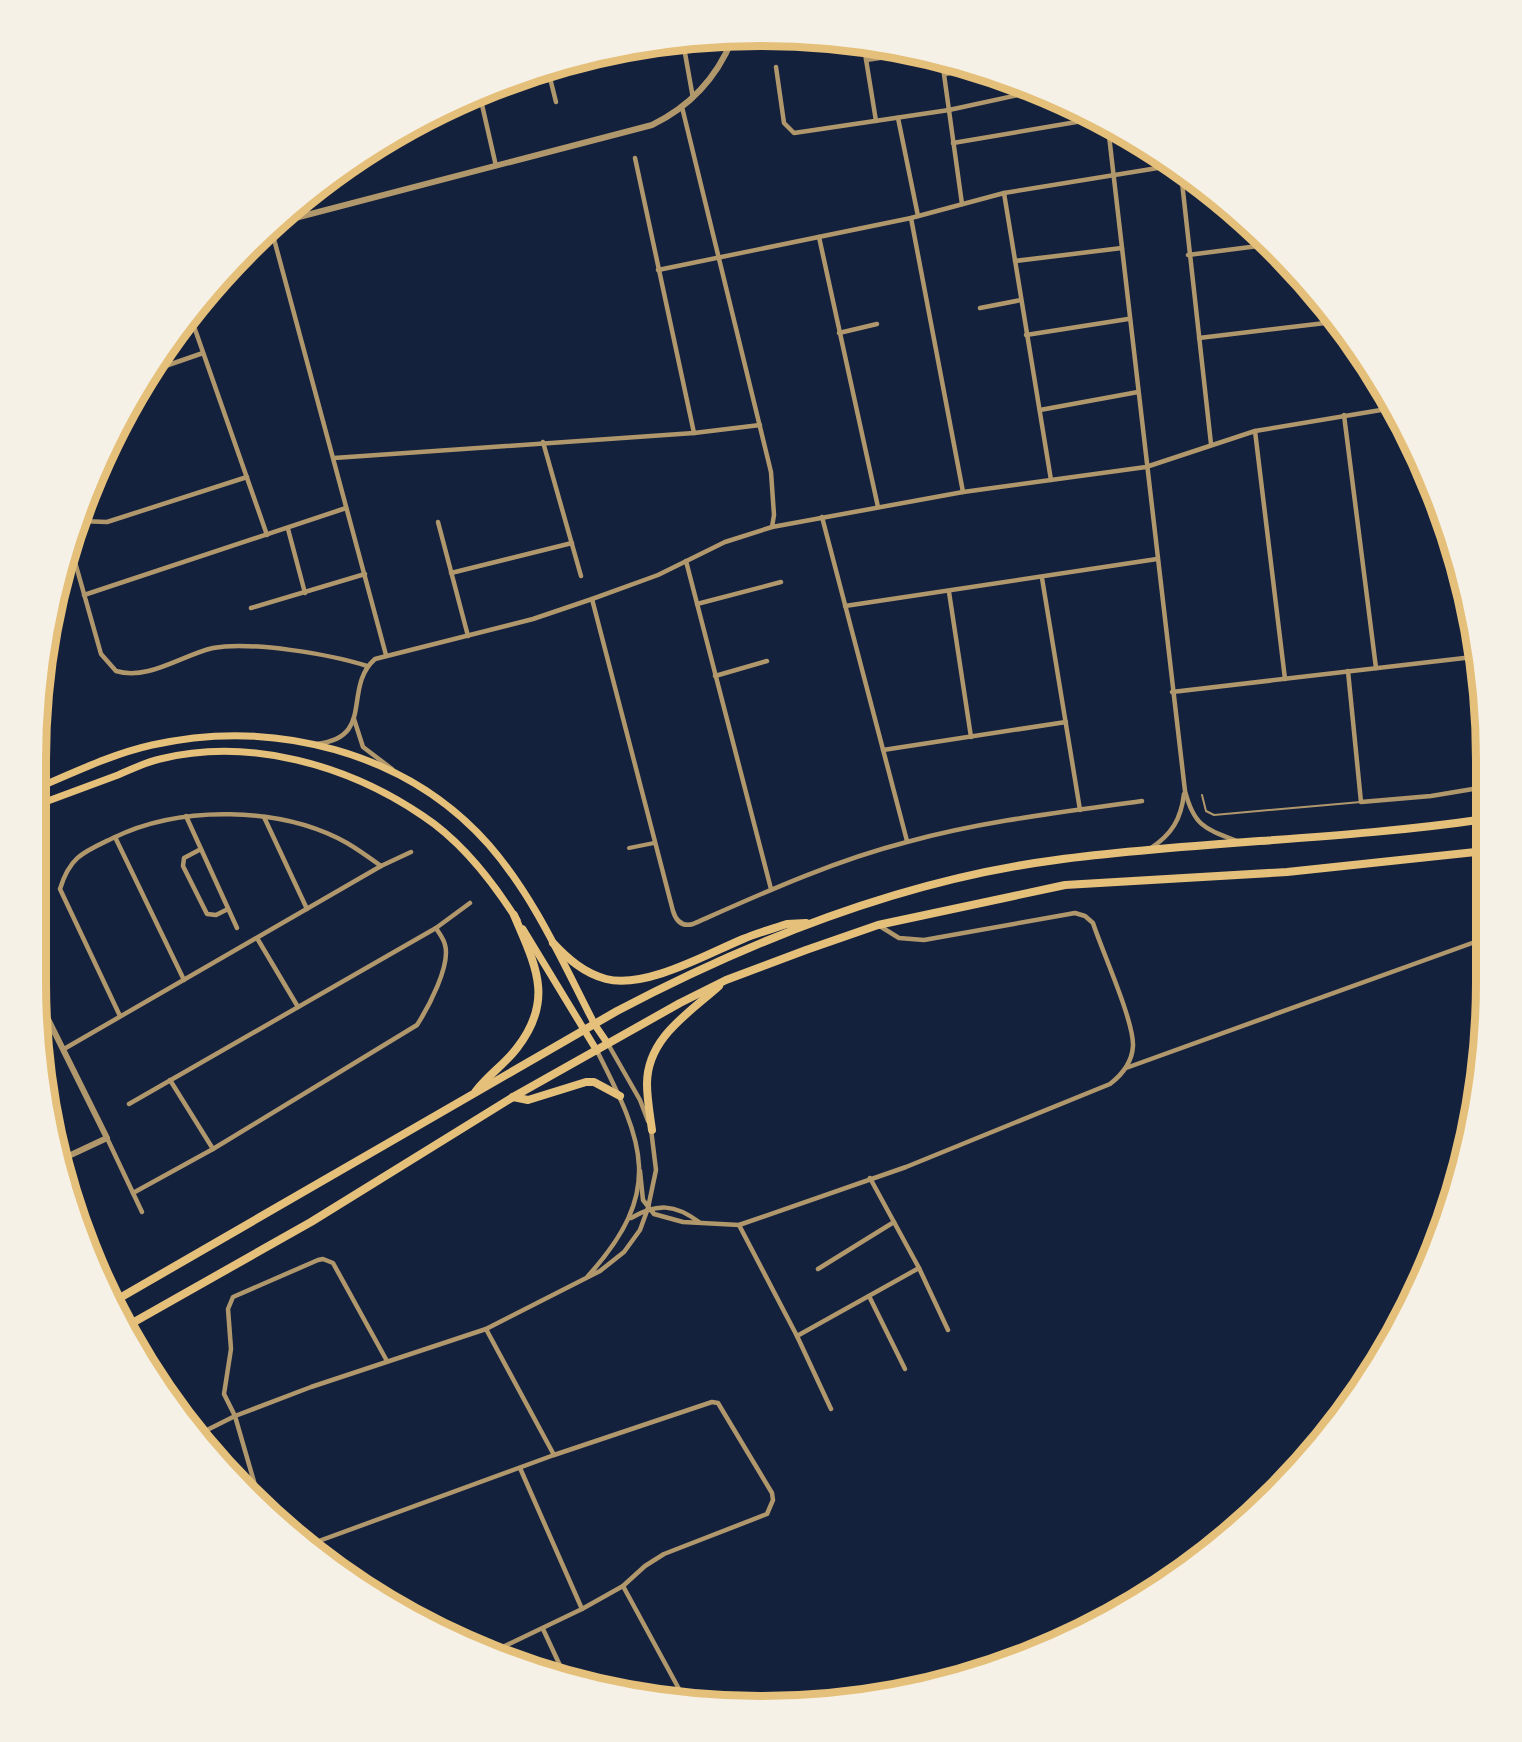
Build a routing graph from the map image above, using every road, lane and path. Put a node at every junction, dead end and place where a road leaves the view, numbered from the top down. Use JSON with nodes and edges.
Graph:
{"nodes":[{"id":1,"x":728,"y":47,"type":"edge"},
{"id":2,"x":685,"y":51,"type":"edge"},
{"id":3,"x":865,"y":55,"type":"edge"},
{"id":4,"x":883,"y":57,"type":"edge"},
{"id":5,"x":866,"y":60,"type":"junction"},
{"id":6,"x":776,"y":67,"type":"dead end"},
{"id":7,"x":944,"y":71,"type":"edge"},
{"id":8,"x":952,"y":73,"type":"edge"},
{"id":9,"x":945,"y":74,"type":"junction"},
{"id":10,"x":550,"y":78,"type":"edge"},
{"id":11,"x":1019,"y":95,"type":"edge"},
{"id":12,"x":693,"y":98,"type":"junction"},
{"id":13,"x":556,"y":102,"type":"dead end"},
{"id":14,"x":482,"y":104,"type":"edge"},
{"id":15,"x":682,"y":107,"type":"junction"},
{"id":16,"x":949,"y":110,"type":"junction"},
{"id":17,"x":898,"y":118,"type":"junction"},
{"id":18,"x":1080,"y":121,"type":"edge"},
{"id":19,"x":876,"y":122,"type":"junction"},
{"id":20,"x":1109,"y":137,"type":"edge"},
{"id":21,"x":953,"y":142,"type":"junction"},
{"id":22,"x":635,"y":158,"type":"dead end"},
{"id":23,"x":496,"y":166,"type":"junction"},
{"id":24,"x":1159,"y":168,"type":"edge"},
{"id":25,"x":1113,"y":174,"type":"junction"},
{"id":26,"x":1182,"y":184,"type":"edge"},
{"id":27,"x":1004,"y":193,"type":"junction"},
{"id":28,"x":962,"y":204,"type":"junction"},
{"id":29,"x":918,"y":216,"type":"junction"},
{"id":30,"x":298,"y":217,"type":"edge"},
{"id":31,"x":911,"y":218,"type":"junction"},
{"id":32,"x":819,"y":237,"type":"junction"},
{"id":33,"x":274,"y":239,"type":"edge"},
{"id":34,"x":1256,"y":246,"type":"edge"},
{"id":35,"x":1122,"y":248,"type":"junction"},
{"id":36,"x":1188,"y":255,"type":"junction"},
{"id":37,"x":721,"y":258,"type":"junction"},
{"id":38,"x":1015,"y":261,"type":"junction"},
{"id":39,"x":658,"y":270,"type":"junction"},
{"id":40,"x":1021,"y":300,"type":"junction"},
{"id":41,"x":980,"y":308,"type":"dead end"},
{"id":42,"x":1128,"y":319,"type":"junction"},
{"id":43,"x":1326,"y":323,"type":"edge"},
{"id":44,"x":877,"y":324,"type":"dead end"},
{"id":45,"x":194,"y":326,"type":"edge"},
{"id":46,"x":839,"y":333,"type":"junction"},
{"id":47,"x":1026,"y":335,"type":"junction"},
{"id":48,"x":1199,"y":338,"type":"junction"},
{"id":49,"x":203,"y":353,"type":"junction"},
{"id":50,"x":166,"y":366,"type":"edge"},
{"id":51,"x":1138,"y":392,"type":"junction"},
{"id":52,"x":1040,"y":410,"type":"junction"},
{"id":53,"x":1383,"y":410,"type":"edge"},
{"id":54,"x":1344,"y":416,"type":"junction"},
{"id":55,"x":760,"y":425,"type":"junction"},
{"id":56,"x":1255,"y":431,"type":"junction"},
{"id":57,"x":694,"y":433,"type":"junction"},
{"id":58,"x":543,"y":441,"type":"junction"},
{"id":59,"x":1211,"y":444,"type":"junction"},
{"id":60,"x":334,"y":458,"type":"junction"},
{"id":61,"x":1146,"y":467,"type":"junction"},
{"id":62,"x":247,"y":477,"type":"junction"},
{"id":63,"x":1051,"y":480,"type":"junction"},
{"id":64,"x":963,"y":492,"type":"junction"},
{"id":65,"x":878,"y":507,"type":"junction"},
{"id":66,"x":346,"y":508,"type":"junction"},
{"id":67,"x":822,"y":518,"type":"junction"},
{"id":68,"x":88,"y":522,"type":"edge"},
{"id":69,"x":438,"y":522,"type":"dead end"},
{"id":70,"x":771,"y":527,"type":"junction"},
{"id":71,"x":288,"y":529,"type":"junction"},
{"id":72,"x":267,"y":536,"type":"junction"},
{"id":73,"x":572,"y":543,"type":"junction"},
{"id":74,"x":1157,"y":559,"type":"junction"},
{"id":75,"x":686,"y":561,"type":"junction"},
{"id":76,"x":75,"y":562,"type":"edge"},
{"id":77,"x":451,"y":573,"type":"junction"},
{"id":78,"x":365,"y":574,"type":"junction"},
{"id":79,"x":581,"y":576,"type":"dead end"},
{"id":80,"x":1042,"y":578,"type":"junction"},
{"id":81,"x":781,"y":582,"type":"dead end"},
{"id":82,"x":949,"y":592,"type":"junction"},
{"id":83,"x":305,"y":593,"type":"junction"},
{"id":84,"x":84,"y":595,"type":"junction"},
{"id":85,"x":592,"y":599,"type":"junction"},
{"id":86,"x":697,"y":604,"type":"junction"},
{"id":87,"x":845,"y":606,"type":"junction"},
{"id":88,"x":251,"y":608,"type":"dead end"},
{"id":89,"x":468,"y":636,"type":"junction"},
{"id":90,"x":386,"y":655,"type":"junction"},
{"id":91,"x":1467,"y":658,"type":"edge"},
{"id":92,"x":767,"y":662,"type":"dead end"},
{"id":93,"x":367,"y":666,"type":"junction"},
{"id":94,"x":1376,"y":668,"type":"junction"},
{"id":95,"x":1348,"y":671,"type":"junction"},
{"id":96,"x":715,"y":676,"type":"junction"},
{"id":97,"x":1285,"y":679,"type":"junction"},
{"id":98,"x":1172,"y":692,"type":"junction"},
{"id":99,"x":354,"y":719,"type":"junction"},
{"id":100,"x":1066,"y":722,"type":"junction"},
{"id":101,"x":971,"y":737,"type":"junction"},
{"id":102,"x":316,"y":744,"type":"junction"},
{"id":103,"x":883,"y":750,"type":"junction"},
{"id":104,"x":399,"y":774,"type":"junction"},
{"id":105,"x":46,"y":784,"type":"edge"},
{"id":106,"x":1476,"y":788,"type":"edge"},
{"id":107,"x":1185,"y":791,"type":"junction"},
{"id":108,"x":1202,"y":795,"type":"dead end"},
{"id":109,"x":1142,"y":801,"type":"dead end"},
{"id":110,"x":46,"y":802,"type":"edge"},
{"id":111,"x":1361,"y":802,"type":"junction"},
{"id":112,"x":1080,"y":810,"type":"junction"},
{"id":113,"x":186,"y":816,"type":"junction"},
{"id":114,"x":264,"y":817,"type":"junction"},
{"id":115,"x":1476,"y":820,"type":"edge"},
{"id":116,"x":115,"y":837,"type":"junction"},
{"id":117,"x":907,"y":842,"type":"junction"},
{"id":118,"x":654,"y":843,"type":"junction"},
{"id":119,"x":1243,"y":843,"type":"junction"},
{"id":120,"x":629,"y":848,"type":"dead end"},
{"id":121,"x":201,"y":849,"type":"junction"},
{"id":122,"x":1146,"y":851,"type":"junction"},
{"id":123,"x":411,"y":852,"type":"dead end"},
{"id":124,"x":1476,"y":852,"type":"edge"},
{"id":125,"x":381,"y":866,"type":"junction"},
{"id":126,"x":771,"y":890,"type":"junction"},
{"id":127,"x":470,"y":903,"type":"dead end"},
{"id":128,"x":228,"y":909,"type":"junction"},
{"id":129,"x":307,"y":909,"type":"junction"},
{"id":130,"x":514,"y":915,"type":"junction"},
{"id":131,"x":810,"y":923,"type":"junction"},
{"id":132,"x":878,"y":925,"type":"junction"},
{"id":133,"x":237,"y":928,"type":"dead end"},
{"id":134,"x":436,"y":928,"type":"junction"},
{"id":135,"x":258,"y":938,"type":"junction"},
{"id":136,"x":1476,"y":942,"type":"edge"},
{"id":137,"x":553,"y":944,"type":"junction"},
{"id":138,"x":184,"y":980,"type":"junction"},
{"id":139,"x":726,"y":980,"type":"junction"},
{"id":140,"x":298,"y":1007,"type":"junction"},
{"id":141,"x":120,"y":1016,"type":"junction"},
{"id":142,"x":48,"y":1017,"type":"edge"},
{"id":143,"x":595,"y":1025,"type":"junction"},
{"id":144,"x":584,"y":1032,"type":"junction"},
{"id":145,"x":608,"y":1044,"type":"junction"},
{"id":146,"x":64,"y":1049,"type":"junction"},
{"id":147,"x":597,"y":1051,"type":"junction"},
{"id":148,"x":1126,"y":1068,"type":"junction"},
{"id":149,"x":170,"y":1080,"type":"junction"},
{"id":150,"x":473,"y":1095,"type":"junction"},
{"id":151,"x":620,"y":1096,"type":"junction"},
{"id":152,"x":513,"y":1097,"type":"junction"},
{"id":153,"x":129,"y":1104,"type":"dead end"},
{"id":154,"x":652,"y":1130,"type":"junction"},
{"id":155,"x":107,"y":1138,"type":"junction"},
{"id":156,"x":213,"y":1149,"type":"junction"},
{"id":157,"x":69,"y":1156,"type":"edge"},
{"id":158,"x":640,"y":1171,"type":"junction"},
{"id":159,"x":870,"y":1178,"type":"junction"},
{"id":160,"x":133,"y":1192,"type":"junction"},
{"id":161,"x":648,"y":1208,"type":"junction"},
{"id":162,"x":142,"y":1212,"type":"dead end"},
{"id":163,"x":630,"y":1218,"type":"junction"},
{"id":164,"x":699,"y":1222,"type":"junction"},
{"id":165,"x":894,"y":1222,"type":"junction"},
{"id":166,"x":739,"y":1225,"type":"junction"},
{"id":167,"x":919,"y":1268,"type":"junction"},
{"id":168,"x":819,"y":1269,"type":"dead end"},
{"id":169,"x":585,"y":1280,"type":"junction"},
{"id":170,"x":869,"y":1296,"type":"junction"},
{"id":171,"x":120,"y":1298,"type":"edge"},
{"id":172,"x":134,"y":1322,"type":"edge"},
{"id":173,"x":486,"y":1329,"type":"junction"},
{"id":174,"x":948,"y":1330,"type":"dead end"},
{"id":175,"x":797,"y":1336,"type":"junction"},
{"id":176,"x":387,"y":1361,"type":"junction"},
{"id":177,"x":905,"y":1369,"type":"dead end"},
{"id":178,"x":831,"y":1409,"type":"dead end"},
{"id":179,"x":235,"y":1416,"type":"junction"},
{"id":180,"x":206,"y":1430,"type":"edge"},
{"id":181,"x":554,"y":1455,"type":"junction"},
{"id":182,"x":520,"y":1467,"type":"junction"},
{"id":183,"x":255,"y":1485,"type":"edge"},
{"id":184,"x":318,"y":1541,"type":"edge"},
{"id":185,"x":623,"y":1586,"type":"junction"},
{"id":186,"x":582,"y":1609,"type":"junction"},
{"id":187,"x":543,"y":1629,"type":"junction"},
{"id":188,"x":503,"y":1647,"type":"edge"},
{"id":189,"x":560,"y":1667,"type":"edge"},
{"id":190,"x":680,"y":1690,"type":"edge"}],
"edges":[{"from":1,"to":12,"type":"street"},
{"from":2,"to":12,"type":"street"},
{"from":3,"to":5,"type":"street"},
{"from":4,"to":5,"type":"street"},
{"from":5,"to":19,"type":"street"},
{"from":6,"to":19,"type":"street"},
{"from":7,"to":9,"type":"street"},
{"from":8,"to":9,"type":"street"},
{"from":9,"to":16,"type":"street"},
{"from":10,"to":13,"type":"street"},
{"from":11,"to":16,"type":"street"},
{"from":12,"to":15,"type":"street"},
{"from":14,"to":23,"type":"street"},
{"from":15,"to":23,"type":"street"},
{"from":15,"to":37,"type":"street"},
{"from":16,"to":17,"type":"street"},
{"from":16,"to":21,"type":"street"},
{"from":17,"to":19,"type":"street"},
{"from":17,"to":29,"type":"street"},
{"from":18,"to":21,"type":"street"},
{"from":20,"to":25,"type":"street"},
{"from":21,"to":28,"type":"street"},
{"from":22,"to":39,"type":"street"},
{"from":23,"to":30,"type":"street"},
{"from":24,"to":25,"type":"street"},
{"from":25,"to":27,"type":"street"},
{"from":25,"to":35,"type":"street"},
{"from":26,"to":36,"type":"street"},
{"from":27,"to":28,"type":"street"},
{"from":27,"to":38,"type":"street"},
{"from":28,"to":29,"type":"street"},
{"from":29,"to":31,"type":"street"},
{"from":31,"to":32,"type":"street"},
{"from":31,"to":64,"type":"street"},
{"from":32,"to":37,"type":"street"},
{"from":32,"to":46,"type":"street"},
{"from":33,"to":60,"type":"street"},
{"from":34,"to":36,"type":"street"},
{"from":35,"to":38,"type":"street"},
{"from":35,"to":42,"type":"street"},
{"from":36,"to":48,"type":"street"},
{"from":37,"to":39,"type":"street"},
{"from":37,"to":55,"type":"street"},
{"from":38,"to":40,"type":"street"},
{"from":39,"to":57,"type":"street"},
{"from":40,"to":41,"type":"street"},
{"from":40,"to":47,"type":"street"},
{"from":42,"to":47,"type":"street"},
{"from":42,"to":51,"type":"street"},
{"from":43,"to":48,"type":"street"},
{"from":44,"to":46,"type":"street"},
{"from":45,"to":49,"type":"street"},
{"from":46,"to":65,"type":"street"},
{"from":47,"to":52,"type":"street"},
{"from":48,"to":59,"type":"street"},
{"from":49,"to":50,"type":"street"},
{"from":49,"to":62,"type":"street"},
{"from":51,"to":52,"type":"street"},
{"from":51,"to":61,"type":"street"},
{"from":52,"to":63,"type":"street"},
{"from":53,"to":54,"type":"street"},
{"from":54,"to":56,"type":"street"},
{"from":54,"to":94,"type":"street"},
{"from":55,"to":57,"type":"street"},
{"from":55,"to":70,"type":"street"},
{"from":56,"to":59,"type":"street"},
{"from":56,"to":97,"type":"street"},
{"from":57,"to":58,"type":"street"},
{"from":58,"to":60,"type":"street"},
{"from":58,"to":73,"type":"street"},
{"from":59,"to":61,"type":"street"},
{"from":60,"to":66,"type":"street"},
{"from":61,"to":63,"type":"street"},
{"from":61,"to":74,"type":"street"},
{"from":62,"to":68,"type":"street"},
{"from":62,"to":72,"type":"street"},
{"from":63,"to":64,"type":"street"},
{"from":64,"to":65,"type":"street"},
{"from":65,"to":67,"type":"street"},
{"from":66,"to":71,"type":"street"},
{"from":66,"to":78,"type":"street"},
{"from":67,"to":70,"type":"street"},
{"from":67,"to":87,"type":"street"},
{"from":69,"to":77,"type":"street"},
{"from":70,"to":75,"type":"street"},
{"from":71,"to":72,"type":"street"},
{"from":71,"to":83,"type":"street"},
{"from":72,"to":84,"type":"street"},
{"from":73,"to":77,"type":"street"},
{"from":73,"to":79,"type":"street"},
{"from":74,"to":80,"type":"street"},
{"from":74,"to":98,"type":"street"},
{"from":75,"to":85,"type":"street"},
{"from":75,"to":86,"type":"street"},
{"from":76,"to":84,"type":"street"},
{"from":77,"to":89,"type":"street"},
{"from":78,"to":83,"type":"street"},
{"from":78,"to":90,"type":"street"},
{"from":80,"to":82,"type":"street"},
{"from":80,"to":100,"type":"street"},
{"from":81,"to":86,"type":"street"},
{"from":82,"to":87,"type":"street"},
{"from":82,"to":101,"type":"street"},
{"from":83,"to":88,"type":"street"},
{"from":84,"to":93,"type":"street"},
{"from":85,"to":89,"type":"street"},
{"from":85,"to":118,"type":"street"},
{"from":86,"to":96,"type":"street"},
{"from":87,"to":103,"type":"street"},
{"from":89,"to":90,"type":"street"},
{"from":90,"to":93,"type":"street"},
{"from":91,"to":94,"type":"street"},
{"from":92,"to":96,"type":"street"},
{"from":93,"to":99,"type":"street"},
{"from":94,"to":95,"type":"street"},
{"from":95,"to":97,"type":"street"},
{"from":95,"to":111,"type":"street"},
{"from":96,"to":126,"type":"street"},
{"from":97,"to":98,"type":"street"},
{"from":98,"to":107,"type":"street"},
{"from":99,"to":102,"type":"street"},
{"from":99,"to":104,"type":"street"},
{"from":100,"to":101,"type":"street"},
{"from":100,"to":112,"type":"street"},
{"from":101,"to":103,"type":"street"},
{"from":102,"to":104,"type":"main road"},
{"from":102,"to":105,"type":"main road"},
{"from":103,"to":117,"type":"street"},
{"from":104,"to":137,"type":"main road"},
{"from":106,"to":111,"type":"street"},
{"from":107,"to":119,"type":"street"},
{"from":107,"to":122,"type":"street"},
{"from":108,"to":111,"type":"lane"},
{"from":109,"to":112,"type":"street"},
{"from":110,"to":130,"type":"main road"},
{"from":112,"to":117,"type":"street"},
{"from":113,"to":114,"type":"street"},
{"from":113,"to":116,"type":"street"},
{"from":113,"to":121,"type":"street"},
{"from":114,"to":125,"type":"street"},
{"from":114,"to":129,"type":"street"},
{"from":115,"to":119,"type":"main road"},
{"from":116,"to":138,"type":"street"},
{"from":116,"to":141,"type":"street"},
{"from":117,"to":126,"type":"street"},
{"from":118,"to":120,"type":"street"},
{"from":118,"to":126,"type":"street"},
{"from":119,"to":122,"type":"main road"},
{"from":121,"to":128,"type":"street"},
{"from":121,"to":128,"type":"street"},
{"from":122,"to":131,"type":"main road"},
{"from":123,"to":125,"type":"street"},
{"from":124,"to":132,"type":"main road"},
{"from":125,"to":129,"type":"street"},
{"from":127,"to":134,"type":"street"},
{"from":128,"to":133,"type":"street"},
{"from":129,"to":135,"type":"street"},
{"from":130,"to":144,"type":"main road"},
{"from":130,"to":150,"type":"main road"},
{"from":131,"to":137,"type":"main road"},
{"from":131,"to":143,"type":"main road"},
{"from":132,"to":139,"type":"main road"},
{"from":132,"to":148,"type":"street"},
{"from":134,"to":140,"type":"street"},
{"from":134,"to":156,"type":"street"},
{"from":135,"to":138,"type":"street"},
{"from":135,"to":140,"type":"street"},
{"from":136,"to":148,"type":"street"},
{"from":137,"to":143,"type":"main road"},
{"from":138,"to":141,"type":"street"},
{"from":139,"to":145,"type":"main road"},
{"from":139,"to":154,"type":"main road"},
{"from":140,"to":149,"type":"street"},
{"from":141,"to":146,"type":"street"},
{"from":142,"to":146,"type":"street"},
{"from":143,"to":144,"type":"main road"},
{"from":143,"to":145,"type":"main road"},
{"from":144,"to":147,"type":"main road"},
{"from":144,"to":150,"type":"main road"},
{"from":145,"to":147,"type":"main road"},
{"from":145,"to":154,"type":"street"},
{"from":146,"to":155,"type":"street"},
{"from":147,"to":151,"type":"street"},
{"from":147,"to":152,"type":"main road"},
{"from":148,"to":159,"type":"street"},
{"from":149,"to":153,"type":"street"},
{"from":149,"to":156,"type":"street"},
{"from":150,"to":171,"type":"main road"},
{"from":151,"to":152,"type":"main road"},
{"from":151,"to":158,"type":"street"},
{"from":152,"to":172,"type":"main road"},
{"from":154,"to":161,"type":"street"},
{"from":155,"to":157,"type":"street"},
{"from":155,"to":160,"type":"street"},
{"from":156,"to":160,"type":"street"},
{"from":158,"to":161,"type":"street"},
{"from":158,"to":163,"type":"street"},
{"from":159,"to":165,"type":"street"},
{"from":159,"to":166,"type":"street"},
{"from":160,"to":162,"type":"street"},
{"from":161,"to":163,"type":"street"},
{"from":161,"to":164,"type":"street"},
{"from":161,"to":164,"type":"street"},
{"from":161,"to":169,"type":"street"},
{"from":163,"to":169,"type":"street"},
{"from":164,"to":166,"type":"street"},
{"from":165,"to":167,"type":"street"},
{"from":165,"to":168,"type":"street"},
{"from":166,"to":175,"type":"street"},
{"from":167,"to":170,"type":"street"},
{"from":167,"to":174,"type":"street"},
{"from":169,"to":173,"type":"street"},
{"from":170,"to":175,"type":"street"},
{"from":170,"to":177,"type":"street"},
{"from":173,"to":176,"type":"street"},
{"from":173,"to":181,"type":"street"},
{"from":175,"to":178,"type":"street"},
{"from":176,"to":179,"type":"street"},
{"from":176,"to":179,"type":"street"},
{"from":179,"to":180,"type":"street"},
{"from":179,"to":183,"type":"street"},
{"from":181,"to":182,"type":"street"},
{"from":181,"to":185,"type":"street"},
{"from":182,"to":184,"type":"street"},
{"from":182,"to":186,"type":"street"},
{"from":185,"to":186,"type":"street"},
{"from":185,"to":190,"type":"street"},
{"from":186,"to":187,"type":"street"},
{"from":187,"to":188,"type":"street"},
{"from":187,"to":189,"type":"street"}]}
